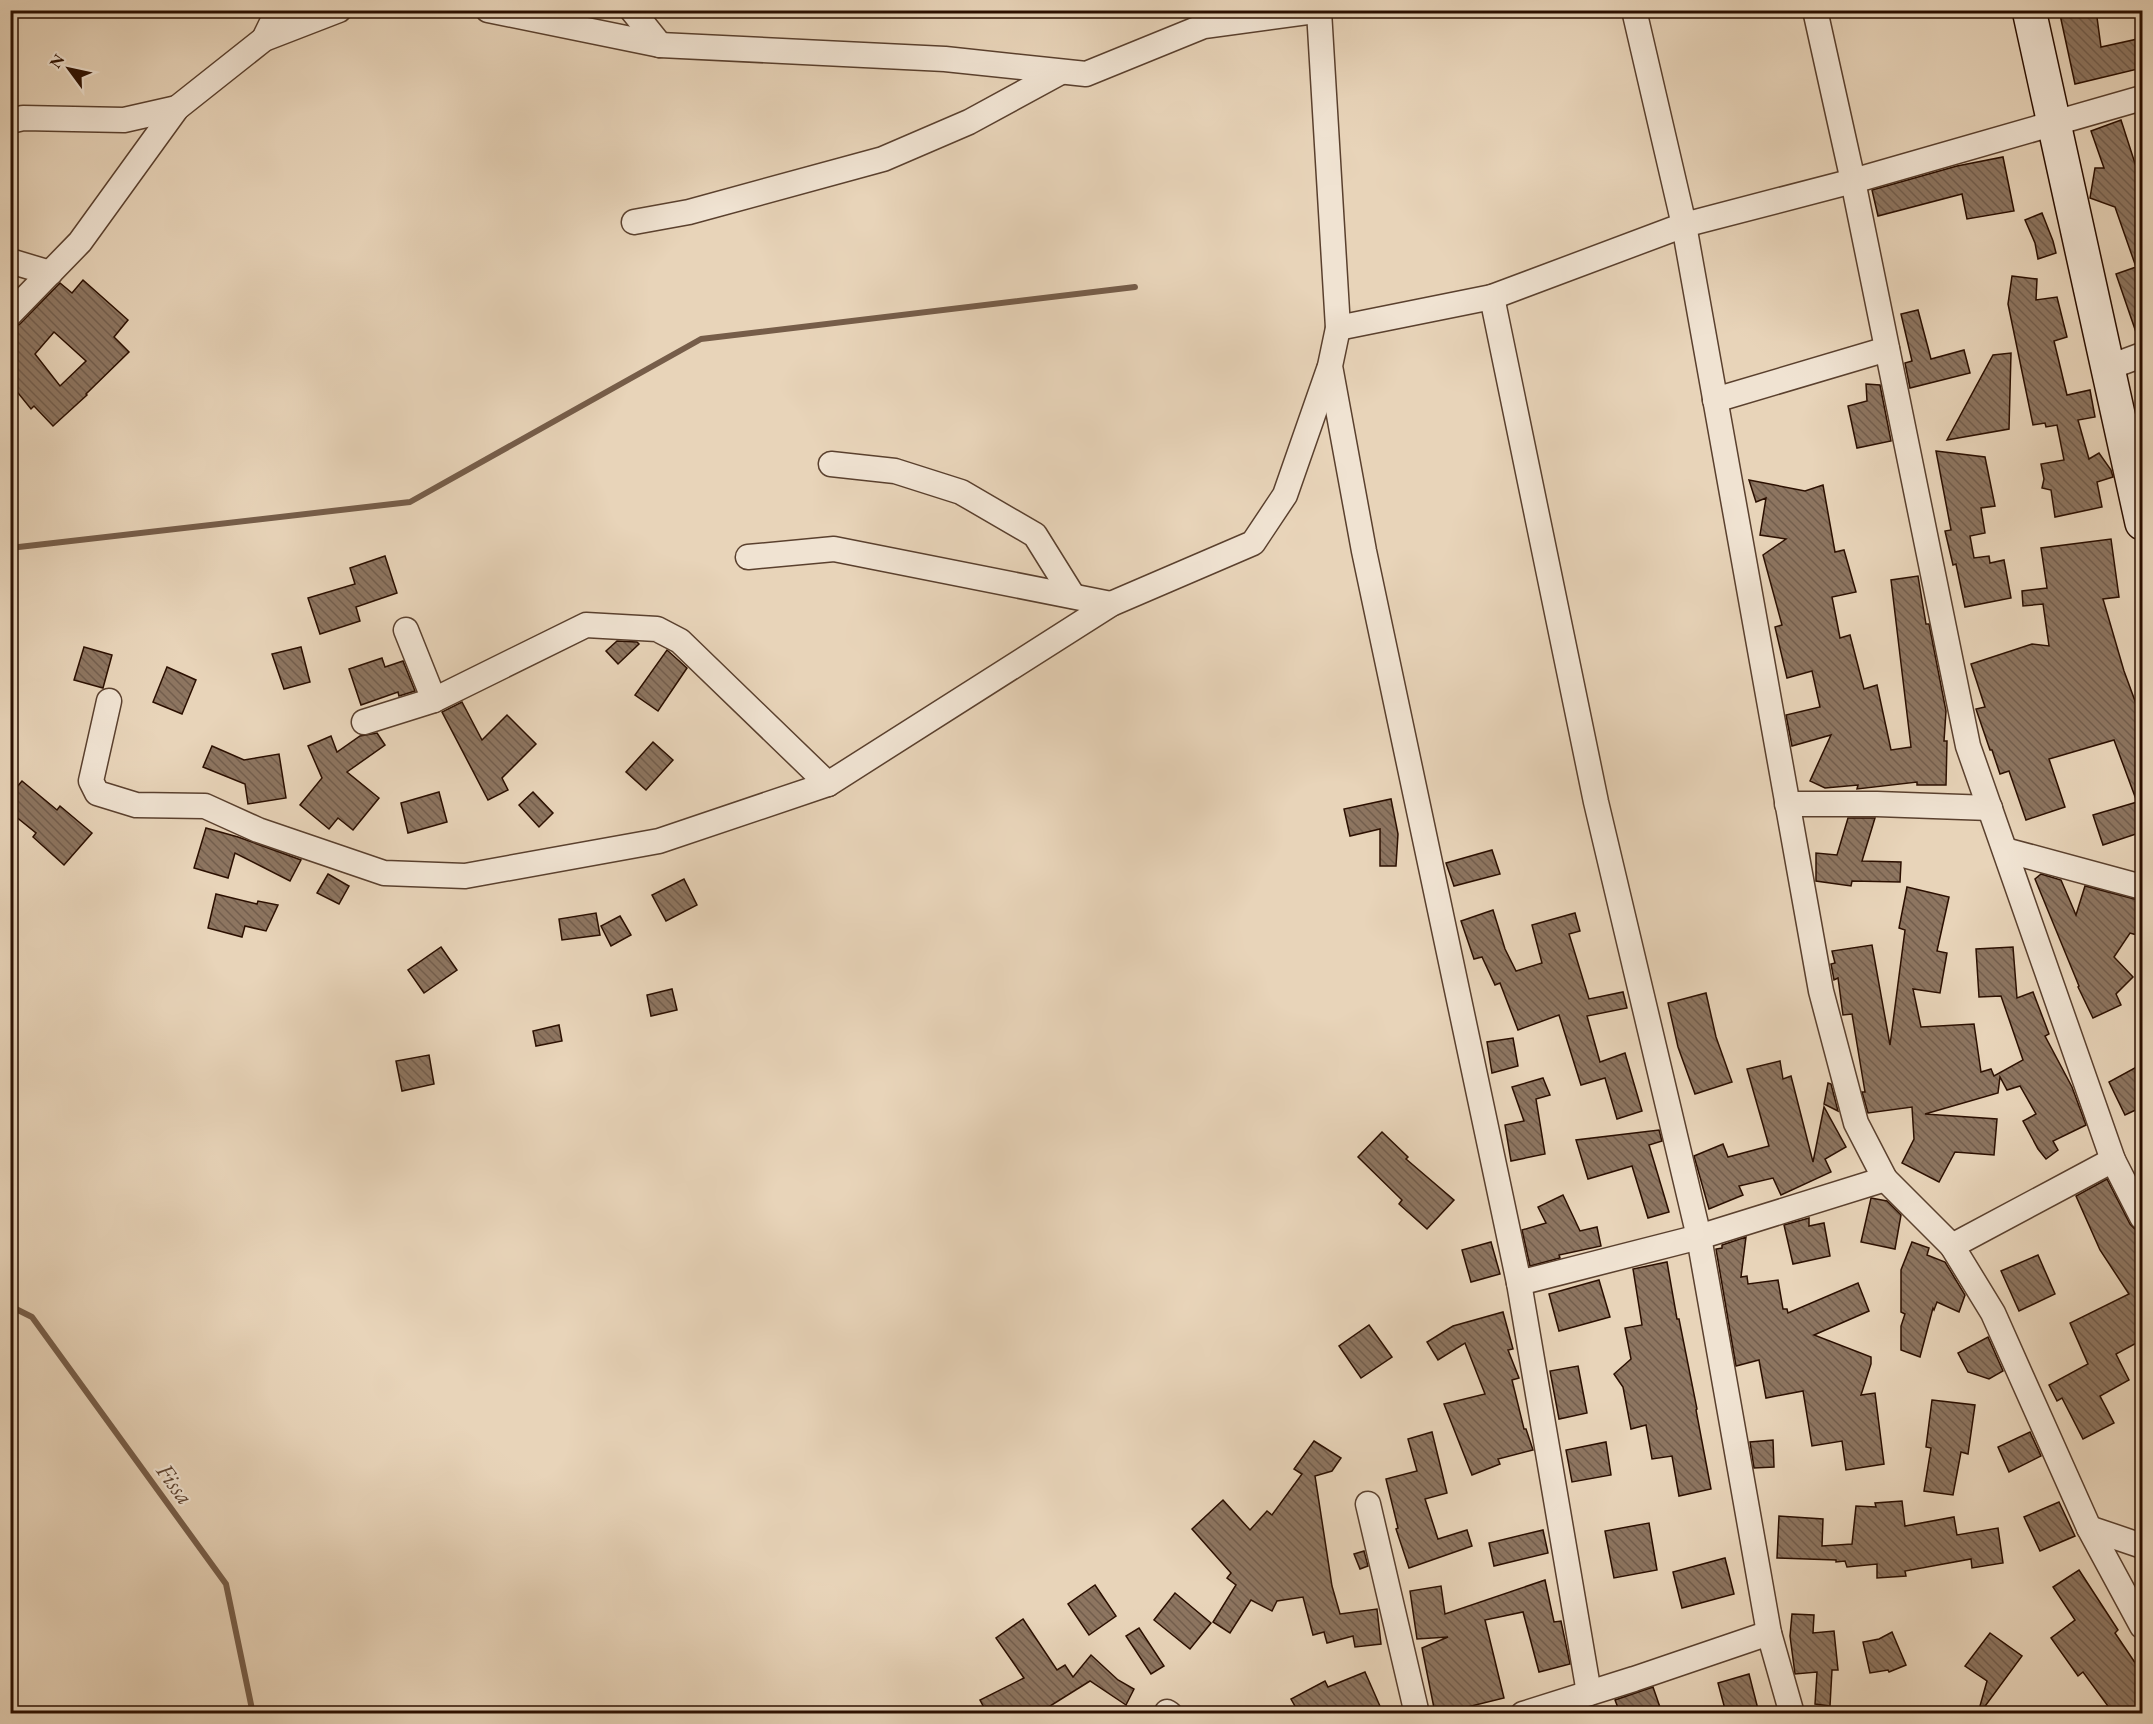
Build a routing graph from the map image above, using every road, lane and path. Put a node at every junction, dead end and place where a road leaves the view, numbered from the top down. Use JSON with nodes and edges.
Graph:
{"nodes":[{"id":1,"x":278,"y":10,"type":"edge"},
{"id":2,"x":339,"y":10,"type":"edge"},
{"id":3,"x":488,"y":10,"type":"edge"},
{"id":4,"x":632,"y":10,"type":"edge"},
{"id":5,"x":1634,"y":10,"type":"edge"},
{"id":6,"x":1815,"y":10,"type":"edge"},
{"id":7,"x":2029,"y":10,"type":"edge"},
{"id":8,"x":1320,"y":11,"type":"edge"},
{"id":9,"x":1195,"y":18,"type":"edge"},
{"id":10,"x":264,"y":39,"type":"junction"},
{"id":11,"x":660,"y":45,"type":"junction"},
{"id":12,"x":1061,"y":72,"type":"junction"},
{"id":13,"x":2142,"y":98,"type":"edge"},
{"id":14,"x":177,"y":108,"type":"junction"},
{"id":15,"x":10,"y":121,"type":"edge"},
{"id":16,"x":2052,"y":123,"type":"junction"},
{"id":17,"x":1853,"y":181,"type":"junction"},
{"id":18,"x":634,"y":222,"type":"dead end"},
{"id":19,"x":1684,"y":225,"type":"junction"},
{"id":20,"x":10,"y":261,"type":"edge"},
{"id":21,"x":50,"y":273,"type":"junction"},
{"id":22,"x":1492,"y":297,"type":"junction"},
{"id":23,"x":10,"y":314,"type":"edge"},
{"id":24,"x":1338,"y":328,"type":"junction"},
{"id":25,"x":1887,"y":349,"type":"junction"},
{"id":26,"x":2142,"y":355,"type":"edge"},
{"id":27,"x":1330,"y":366,"type":"junction"},
{"id":28,"x":2107,"y":368,"type":"junction"},
{"id":29,"x":1715,"y":400,"type":"junction"},
{"id":30,"x":831,"y":464,"type":"dead end"},
{"id":31,"x":2142,"y":523,"type":"edge"},
{"id":32,"x":748,"y":556,"type":"dead end"},
{"id":33,"x":1073,"y":597,"type":"junction"},
{"id":34,"x":1111,"y":604,"type":"junction"},
{"id":35,"x":406,"y":630,"type":"dead end"},
{"id":36,"x":434,"y":700,"type":"junction"},
{"id":37,"x":110,"y":701,"type":"dead end"},
{"id":38,"x":364,"y":723,"type":"dead end"},
{"id":39,"x":828,"y":784,"type":"junction"},
{"id":40,"x":1787,"y":804,"type":"junction"},
{"id":41,"x":1990,"y":808,"type":"junction"},
{"id":42,"x":2005,"y":850,"type":"junction"},
{"id":43,"x":2142,"y":887,"type":"edge"},
{"id":44,"x":2113,"y":1160,"type":"junction"},
{"id":45,"x":1885,"y":1179,"type":"junction"},
{"id":46,"x":2142,"y":1217,"type":"edge"},
{"id":47,"x":1699,"y":1237,"type":"junction"},
{"id":48,"x":1952,"y":1246,"type":"junction"},
{"id":49,"x":1519,"y":1283,"type":"junction"},
{"id":50,"x":1368,"y":1504,"type":"dead end"},
{"id":51,"x":2089,"y":1528,"type":"junction"},
{"id":52,"x":2142,"y":1546,"type":"edge"},
{"id":53,"x":2142,"y":1626,"type":"edge"},
{"id":54,"x":1769,"y":1633,"type":"junction"},
{"id":55,"x":1586,"y":1701,"type":"edge"},
{"id":56,"x":1417,"y":1713,"type":"edge"},
{"id":57,"x":1523,"y":1713,"type":"edge"},
{"id":58,"x":1792,"y":1713,"type":"edge"}],
"edges":[{"from":1,"to":10,"type":"street"},
{"from":2,"to":10,"type":"street"},
{"from":3,"to":11,"type":"street"},
{"from":4,"to":11,"type":"street"},
{"from":5,"to":19,"type":"street"},
{"from":6,"to":17,"type":"street"},
{"from":7,"to":16,"type":"main road"},
{"from":8,"to":9,"type":"street"},
{"from":8,"to":24,"type":"street"},
{"from":9,"to":12,"type":"street"},
{"from":10,"to":14,"type":"street"},
{"from":11,"to":12,"type":"street"},
{"from":12,"to":18,"type":"street"},
{"from":13,"to":16,"type":"street"},
{"from":14,"to":15,"type":"street"},
{"from":14,"to":21,"type":"street"},
{"from":16,"to":17,"type":"street"},
{"from":16,"to":28,"type":"main road"},
{"from":17,"to":19,"type":"street"},
{"from":17,"to":25,"type":"street"},
{"from":19,"to":22,"type":"street"},
{"from":19,"to":29,"type":"street"},
{"from":20,"to":21,"type":"street"},
{"from":21,"to":23,"type":"street"},
{"from":22,"to":24,"type":"street"},
{"from":22,"to":47,"type":"street"},
{"from":24,"to":27,"type":"street"},
{"from":25,"to":29,"type":"street"},
{"from":25,"to":41,"type":"street"},
{"from":26,"to":28,"type":"street"},
{"from":27,"to":34,"type":"street"},
{"from":27,"to":49,"type":"street"},
{"from":28,"to":31,"type":"main road"},
{"from":29,"to":40,"type":"street"},
{"from":30,"to":33,"type":"street"},
{"from":32,"to":33,"type":"street"},
{"from":33,"to":34,"type":"street"},
{"from":34,"to":39,"type":"street"},
{"from":35,"to":36,"type":"street"},
{"from":36,"to":38,"type":"street"},
{"from":36,"to":39,"type":"street"},
{"from":37,"to":39,"type":"street"},
{"from":40,"to":41,"type":"street"},
{"from":40,"to":45,"type":"street"},
{"from":41,"to":42,"type":"street"},
{"from":42,"to":43,"type":"street"},
{"from":42,"to":44,"type":"street"},
{"from":44,"to":46,"type":"street"},
{"from":44,"to":48,"type":"street"},
{"from":45,"to":47,"type":"street"},
{"from":45,"to":48,"type":"street"},
{"from":47,"to":49,"type":"street"},
{"from":47,"to":54,"type":"street"},
{"from":48,"to":51,"type":"street"},
{"from":49,"to":55,"type":"street"},
{"from":50,"to":56,"type":"street"},
{"from":51,"to":52,"type":"street"},
{"from":51,"to":53,"type":"street"},
{"from":54,"to":55,"type":"street"},
{"from":54,"to":58,"type":"street"},
{"from":55,"to":57,"type":"street"}]}
